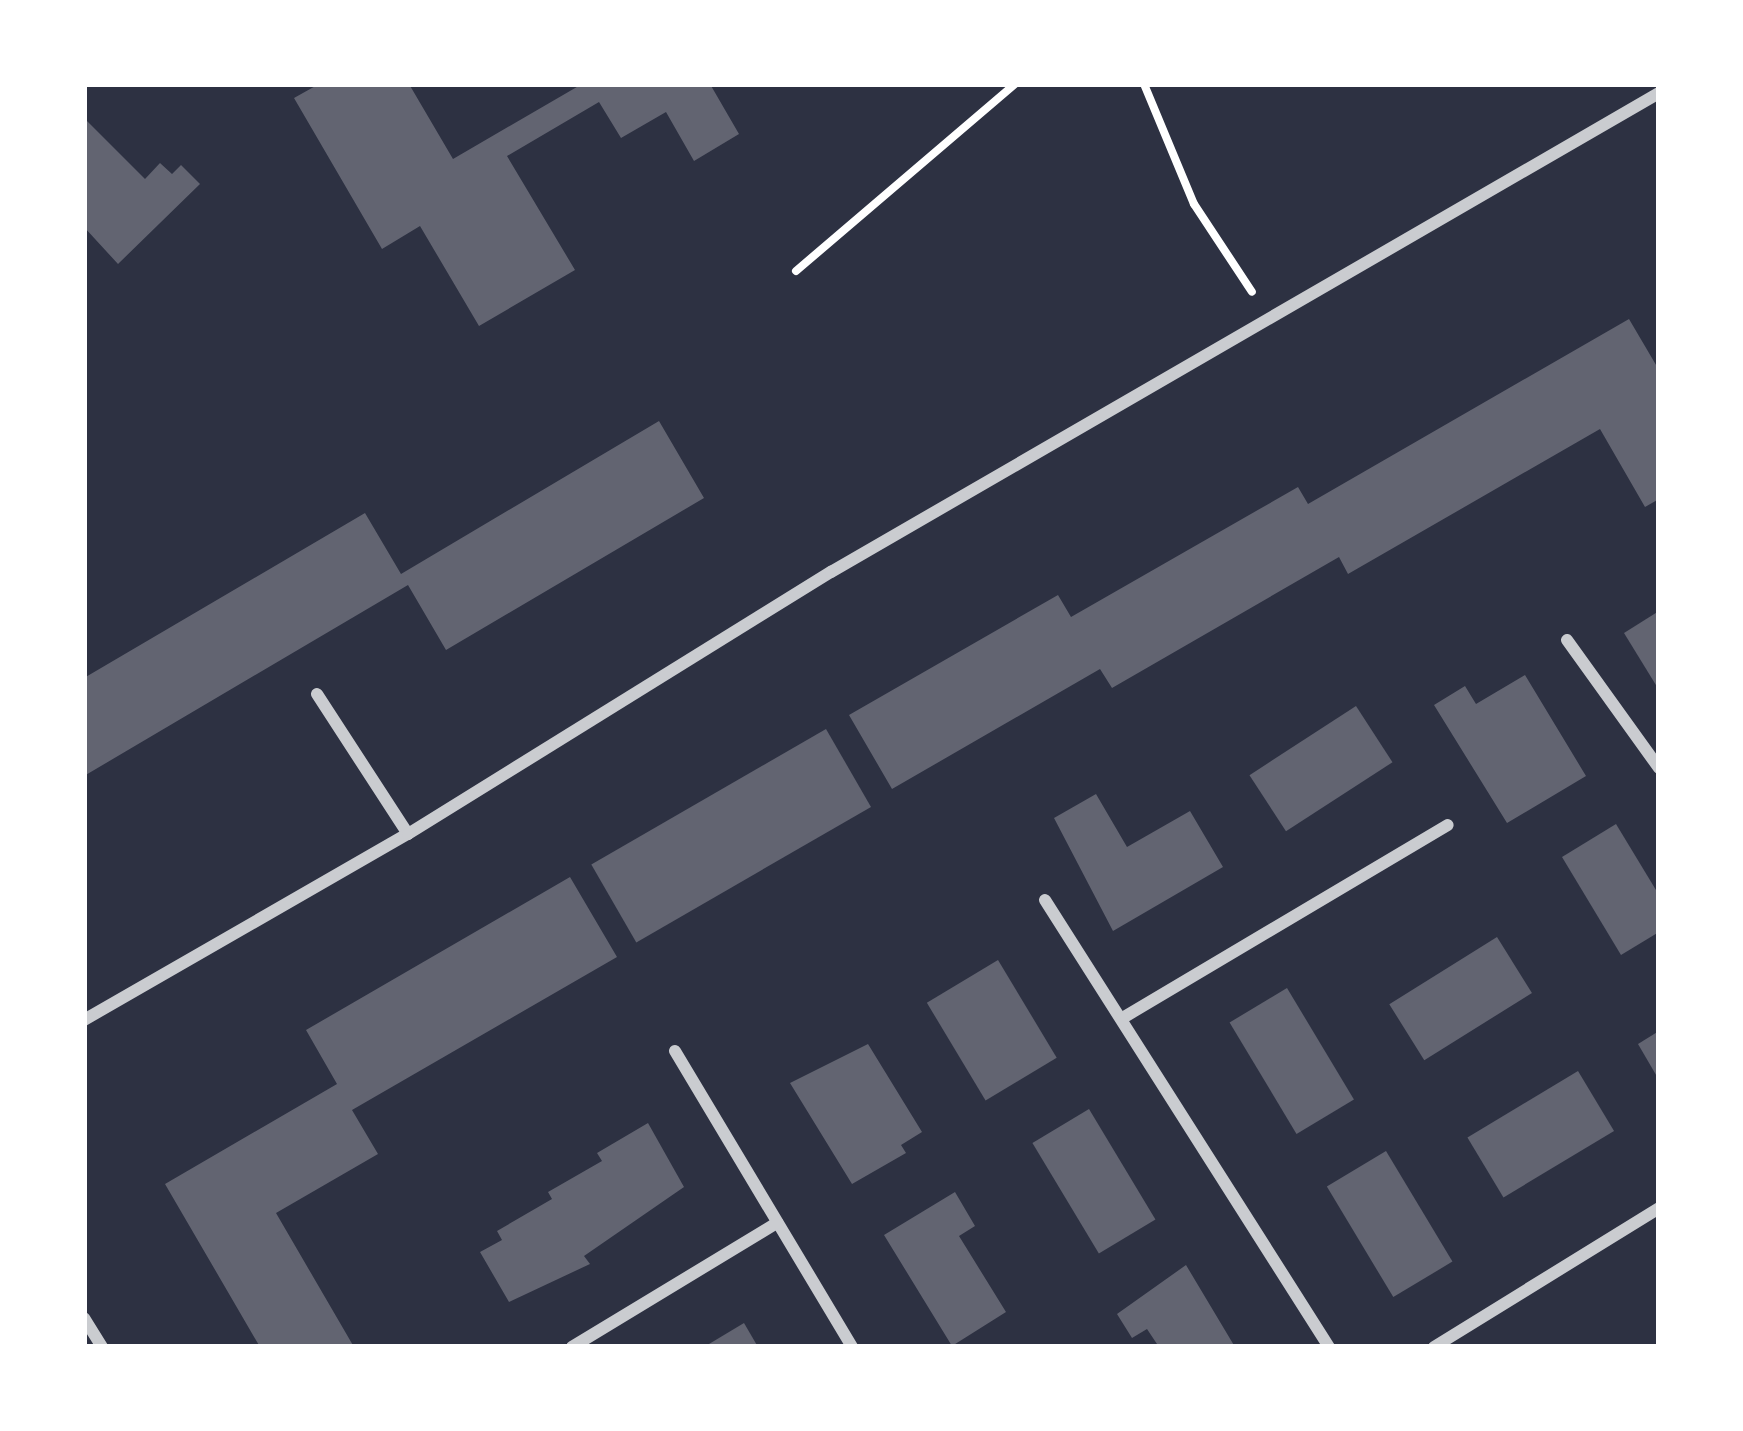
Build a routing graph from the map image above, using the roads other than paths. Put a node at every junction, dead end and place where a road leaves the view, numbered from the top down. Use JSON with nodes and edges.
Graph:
{"nodes":[{"id":1,"x":1659,"y":93,"type":"edge"},
{"id":2,"x":1567,"y":640,"type":"dead end"},
{"id":3,"x":317,"y":694,"type":"dead end"},
{"id":4,"x":1659,"y":768,"type":"edge"},
{"id":5,"x":1448,"y":824,"type":"dead end"},
{"id":6,"x":408,"y":834,"type":"junction"},
{"id":7,"x":1045,"y":900,"type":"dead end"},
{"id":8,"x":1126,"y":1016,"type":"junction"},
{"id":9,"x":84,"y":1020,"type":"edge"},
{"id":10,"x":675,"y":1052,"type":"dead end"},
{"id":11,"x":1659,"y":1208,"type":"edge"},
{"id":12,"x":777,"y":1223,"type":"junction"},
{"id":13,"x":84,"y":1318,"type":"edge"},
{"id":14,"x":102,"y":1347,"type":"edge"},
{"id":15,"x":572,"y":1347,"type":"edge"},
{"id":16,"x":853,"y":1347,"type":"edge"},
{"id":17,"x":1329,"y":1347,"type":"edge"},
{"id":18,"x":1434,"y":1347,"type":"edge"}],
"edges":[{"from":1,"to":6,"type":"street"},
{"from":2,"to":4,"type":"street"},
{"from":3,"to":6,"type":"street"},
{"from":5,"to":8,"type":"street"},
{"from":6,"to":9,"type":"street"},
{"from":7,"to":8,"type":"street"},
{"from":8,"to":17,"type":"street"},
{"from":10,"to":12,"type":"street"},
{"from":11,"to":18,"type":"street"},
{"from":12,"to":15,"type":"street"},
{"from":12,"to":16,"type":"street"},
{"from":13,"to":14,"type":"street"}]}
